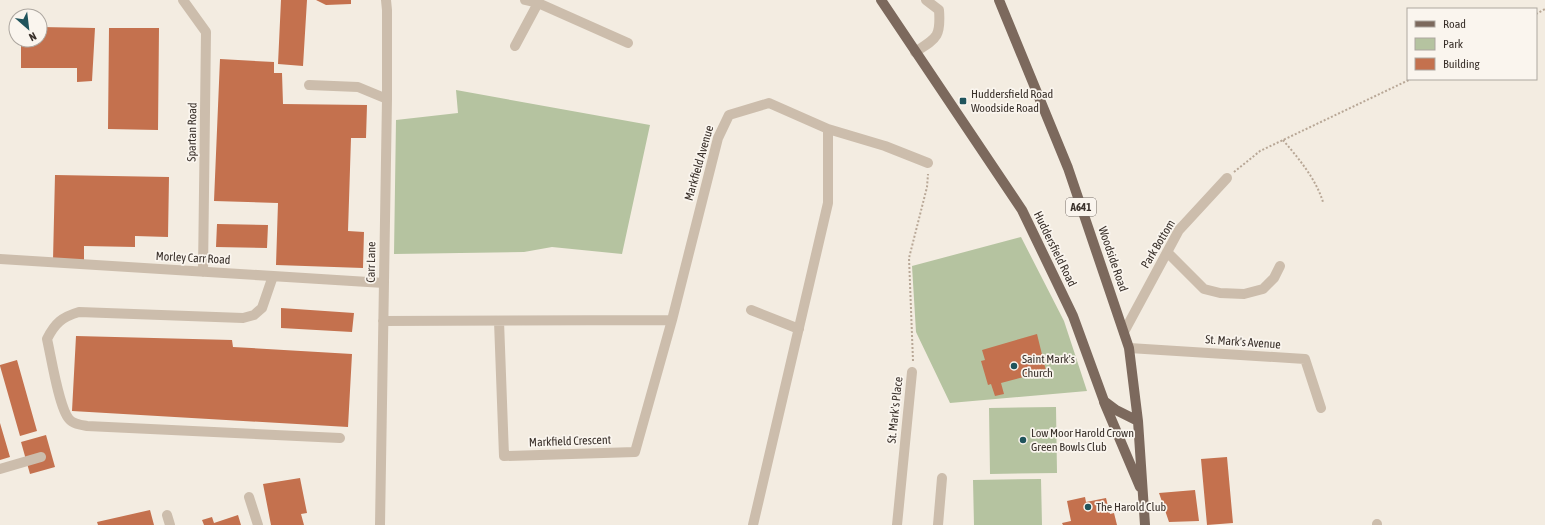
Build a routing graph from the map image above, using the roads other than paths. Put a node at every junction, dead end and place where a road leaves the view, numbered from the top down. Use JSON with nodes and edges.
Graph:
{"nodes":[{"id":1,"x":183,"y":0,"type":"edge"},
{"id":2,"x":386,"y":0,"type":"edge"},
{"id":3,"x":525,"y":0,"type":"edge"},
{"id":4,"x":881,"y":0,"type":"edge"},
{"id":5,"x":926,"y":0,"type":"edge"},
{"id":6,"x":999,"y":0,"type":"edge"},
{"id":7,"x":538,"y":3,"type":"junction"},
{"id":8,"x":628,"y":43,"type":"dead end"},
{"id":9,"x":515,"y":46,"type":"dead end"},
{"id":10,"x":915,"y":52,"type":"junction"},
{"id":11,"x":309,"y":85,"type":"dead end"},
{"id":12,"x":387,"y":99,"type":"junction"},
{"id":13,"x":828,"y":129,"type":"junction"},
{"id":14,"x":928,"y":163,"type":"road end"},
{"id":15,"x":1227,"y":178,"type":"road end"},
{"id":16,"x":1167,"y":252,"type":"junction"},
{"id":17,"x":0,"y":259,"type":"edge"},
{"id":18,"x":1280,"y":266,"type":"dead end"},
{"id":19,"x":203,"y":272,"type":"junction"},
{"id":20,"x":273,"y":276,"type":"junction"},
{"id":21,"x":384,"y":283,"type":"junction"},
{"id":22,"x":751,"y":310,"type":"dead end"},
{"id":23,"x":672,"y":320,"type":"junction"},
{"id":24,"x":383,"y":321,"type":"junction"},
{"id":25,"x":499,"y":321,"type":"junction"},
{"id":26,"x":799,"y":329,"type":"junction"},
{"id":27,"x":1124,"y":332,"type":"junction"},
{"id":28,"x":1129,"y":348,"type":"junction"},
{"id":29,"x":912,"y":372,"type":"road end"},
{"id":30,"x":1104,"y":401,"type":"junction"},
{"id":31,"x":1321,"y":408,"type":"dead end"},
{"id":32,"x":1138,"y":421,"type":"junction"},
{"id":33,"x":340,"y":438,"type":"dead end"},
{"id":34,"x":41,"y":457,"type":"dead end"},
{"id":35,"x":0,"y":469,"type":"edge"},
{"id":36,"x":942,"y":478,"type":"dead end"},
{"id":37,"x":1143,"y":496,"type":"junction"},
{"id":38,"x":249,"y":497,"type":"dead end"},
{"id":39,"x":167,"y":515,"type":"dead end"},
{"id":40,"x":170,"y":525,"type":"edge"},
{"id":41,"x":258,"y":525,"type":"edge"},
{"id":42,"x":380,"y":525,"type":"edge"},
{"id":43,"x":753,"y":525,"type":"edge"},
{"id":44,"x":897,"y":525,"type":"edge"},
{"id":45,"x":938,"y":525,"type":"edge"},
{"id":46,"x":1145,"y":525,"type":"edge"}],
"edges":[{"from":1,"to":19,"type":"street","name":"Spartan Road"},
{"from":2,"to":12,"type":"street","name":"Carr Lane"},
{"from":3,"to":7,"type":"street"},
{"from":4,"to":10,"type":"main road","name":"Huddersfield Road"},
{"from":5,"to":10,"type":"street"},
{"from":6,"to":27,"type":"main road","name":"Woodside Road","number":"A641"},
{"from":7,"to":8,"type":"street"},
{"from":7,"to":9,"type":"street"},
{"from":10,"to":30,"type":"main road","name":"Huddersfield Road"},
{"from":11,"to":12,"type":"street"},
{"from":12,"to":21,"type":"street","name":"Carr Lane"},
{"from":13,"to":14,"type":"street","name":"Markfield Avenue"},
{"from":13,"to":23,"type":"street","name":"Markfield Avenue"},
{"from":13,"to":26,"type":"street"},
{"from":15,"to":16,"type":"street","name":"Park Bottom"},
{"from":16,"to":18,"type":"street"},
{"from":16,"to":27,"type":"street","name":"Park Bottom"},
{"from":17,"to":19,"type":"street","name":"Morley Carr Road"},
{"from":19,"to":20,"type":"street","name":"Morley Carr Road"},
{"from":20,"to":21,"type":"street","name":"Morley Carr Road"},
{"from":20,"to":33,"type":"street"},
{"from":21,"to":24,"type":"street","name":"Carr Lane"},
{"from":22,"to":26,"type":"street"},
{"from":23,"to":25,"type":"street"},
{"from":23,"to":25,"type":"street","name":"Markfield Crescent"},
{"from":24,"to":25,"type":"street"},
{"from":24,"to":42,"type":"street","name":"Carr Lane"},
{"from":26,"to":43,"type":"street"},
{"from":27,"to":28,"type":"main road","name":"Woodside Road","number":"A641"},
{"from":28,"to":31,"type":"street","name":"St. Mark's Avenue"},
{"from":28,"to":32,"type":"main road","name":"Woodside Road","number":"A641"},
{"from":29,"to":44,"type":"street","name":"St. Mark's Place"},
{"from":30,"to":32,"type":"main road"},
{"from":30,"to":37,"type":"main road","name":"Huddersfield Road"},
{"from":32,"to":37,"type":"main road","number":"A641"},
{"from":34,"to":35,"type":"street"},
{"from":36,"to":45,"type":"street"},
{"from":37,"to":46,"type":"main road","number":"A641"},
{"from":38,"to":41,"type":"street"},
{"from":39,"to":40,"type":"street"}]}
